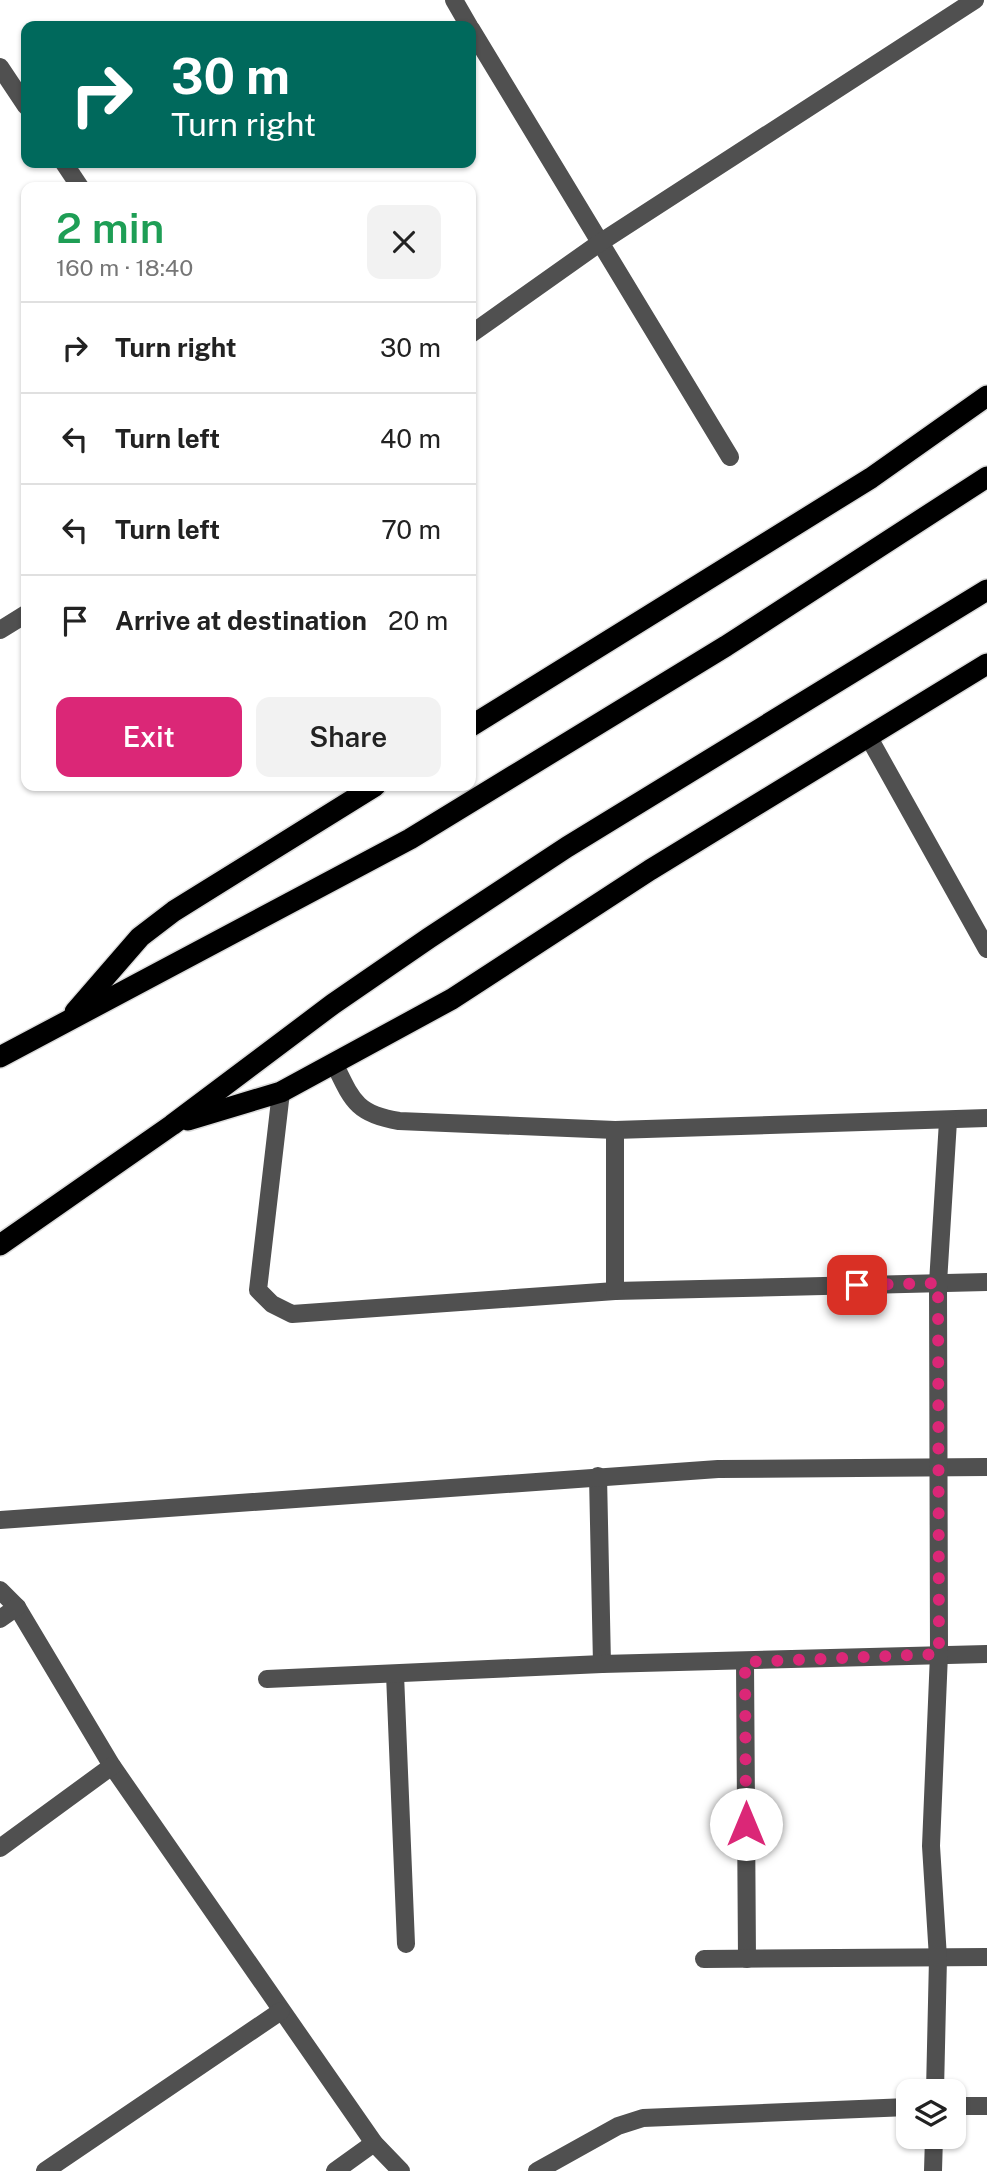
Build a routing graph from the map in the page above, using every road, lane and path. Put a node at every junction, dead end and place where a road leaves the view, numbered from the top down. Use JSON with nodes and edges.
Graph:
{"nodes":[{"id":1,"x":454,"y":0,"type":"edge"},
{"id":2,"x":975,"y":0,"type":"edge"},
{"id":3,"x":466,"y":21,"type":"edge"},
{"id":4,"x":476,"y":37,"type":"edge"},
{"id":5,"x":0,"y":67,"type":"edge"},
{"id":6,"x":21,"y":98,"type":"edge"},
{"id":7,"x":598,"y":244,"type":"junction"},
{"id":8,"x":476,"y":330,"type":"edge"},
{"id":9,"x":987,"y":396,"type":"edge"},
{"id":10,"x":730,"y":457,"type":"dead end"},
{"id":11,"x":987,"y":477,"type":"edge"},
{"id":12,"x":987,"y":590,"type":"edge"},
{"id":13,"x":21,"y":617,"type":"edge"},
{"id":14,"x":0,"y":630,"type":"edge"},
{"id":15,"x":987,"y":664,"type":"edge"},
{"id":16,"x":476,"y":723,"type":"edge"},
{"id":17,"x":868,"y":736,"type":"junction"},
{"id":18,"x":367,"y":791,"type":"edge"},
{"id":19,"x":987,"y":950,"type":"edge"},
{"id":20,"x":66,"y":1023,"type":"junction"},
{"id":21,"x":0,"y":1057,"type":"edge"},
{"id":22,"x":334,"y":1063,"type":"junction"},
{"id":23,"x":281,"y":1093,"type":"junction"},
{"id":24,"x":987,"y":1118,"type":"edge"},
{"id":25,"x":948,"y":1121,"type":"junction"},
{"id":26,"x":172,"y":1125,"type":"junction"},
{"id":27,"x":615,"y":1130,"type":"junction"},
{"id":28,"x":0,"y":1245,"type":"edge"},
{"id":29,"x":987,"y":1282,"type":"edge"},
{"id":30,"x":938,"y":1283,"type":"junction"},
{"id":31,"x":615,"y":1291,"type":"junction"},
{"id":32,"x":987,"y":1467,"type":"edge"},
{"id":33,"x":937,"y":1468,"type":"junction"},
{"id":34,"x":598,"y":1476,"type":"junction"},
{"id":35,"x":0,"y":1520,"type":"edge"},
{"id":36,"x":0,"y":1590,"type":"edge"},
{"id":37,"x":18,"y":1607,"type":"junction"},
{"id":38,"x":0,"y":1619,"type":"edge"},
{"id":39,"x":939,"y":1654,"type":"junction"},
{"id":40,"x":987,"y":1654,"type":"edge"},
{"id":41,"x":745,"y":1662,"type":"junction"},
{"id":42,"x":603,"y":1664,"type":"junction"},
{"id":43,"x":395,"y":1674,"type":"junction"},
{"id":44,"x":267,"y":1679,"type":"dead end"},
{"id":45,"x":112,"y":1766,"type":"junction"},
{"id":46,"x":0,"y":1848,"type":"edge"},
{"id":47,"x":406,"y":1944,"type":"dead end"},
{"id":48,"x":987,"y":1957,"type":"edge"},
{"id":49,"x":938,"y":1958,"type":"junction"},
{"id":50,"x":704,"y":1959,"type":"dead end"},
{"id":51,"x":747,"y":1959,"type":"junction"},
{"id":52,"x":281,"y":2011,"type":"junction"},
{"id":53,"x":935,"y":2079,"type":"edge"},
{"id":54,"x":966,"y":2106,"type":"edge"},
{"id":55,"x":987,"y":2106,"type":"edge"},
{"id":56,"x":896,"y":2107,"type":"edge"},
{"id":57,"x":374,"y":2143,"type":"junction"},
{"id":58,"x":934,"y":2149,"type":"edge"},
{"id":59,"x":46,"y":2171,"type":"edge"},
{"id":60,"x":335,"y":2171,"type":"edge"},
{"id":61,"x":401,"y":2171,"type":"edge"},
{"id":62,"x":537,"y":2171,"type":"edge"},
{"id":63,"x":933,"y":2171,"type":"edge"}],
"edges":[{"from":1,"to":3,"type":"street"},
{"from":2,"to":7,"type":"street"},
{"from":4,"to":7,"type":"street"},
{"from":5,"to":6,"type":"street"},
{"from":7,"to":8,"type":"street"},
{"from":7,"to":10,"type":"street"},
{"from":9,"to":16,"type":"highway"},
{"from":11,"to":20,"type":"highway"},
{"from":12,"to":26,"type":"highway"},
{"from":13,"to":14,"type":"street"},
{"from":15,"to":17,"type":"highway"},
{"from":17,"to":19,"type":"street"},
{"from":17,"to":22,"type":"highway"},
{"from":18,"to":20,"type":"highway"},
{"from":20,"to":21,"type":"highway"},
{"from":22,"to":23,"type":"highway"},
{"from":22,"to":27,"type":"street"},
{"from":23,"to":26,"type":"highway"},
{"from":23,"to":31,"type":"street"},
{"from":24,"to":25,"type":"street"},
{"from":25,"to":27,"type":"street"},
{"from":25,"to":30,"type":"street"},
{"from":26,"to":28,"type":"highway"},
{"from":27,"to":31,"type":"street"},
{"from":29,"to":30,"type":"street"},
{"from":30,"to":31,"type":"street"},
{"from":30,"to":33,"type":"street"},
{"from":32,"to":33,"type":"street"},
{"from":33,"to":34,"type":"street"},
{"from":33,"to":39,"type":"street"},
{"from":34,"to":35,"type":"street"},
{"from":34,"to":42,"type":"street"},
{"from":36,"to":37,"type":"street"},
{"from":37,"to":38,"type":"street"},
{"from":37,"to":45,"type":"street"},
{"from":39,"to":40,"type":"street"},
{"from":39,"to":41,"type":"street"},
{"from":39,"to":49,"type":"street"},
{"from":41,"to":42,"type":"street"},
{"from":41,"to":51,"type":"street"},
{"from":42,"to":43,"type":"street"},
{"from":43,"to":44,"type":"street"},
{"from":43,"to":47,"type":"street"},
{"from":45,"to":46,"type":"street"},
{"from":45,"to":52,"type":"street"},
{"from":48,"to":49,"type":"street"},
{"from":49,"to":51,"type":"street"},
{"from":49,"to":53,"type":"street"},
{"from":50,"to":51,"type":"street"},
{"from":52,"to":57,"type":"street"},
{"from":52,"to":59,"type":"street"},
{"from":54,"to":55,"type":"street"},
{"from":56,"to":62,"type":"street"},
{"from":57,"to":60,"type":"street"},
{"from":57,"to":61,"type":"street"},
{"from":58,"to":63,"type":"street"}]}
